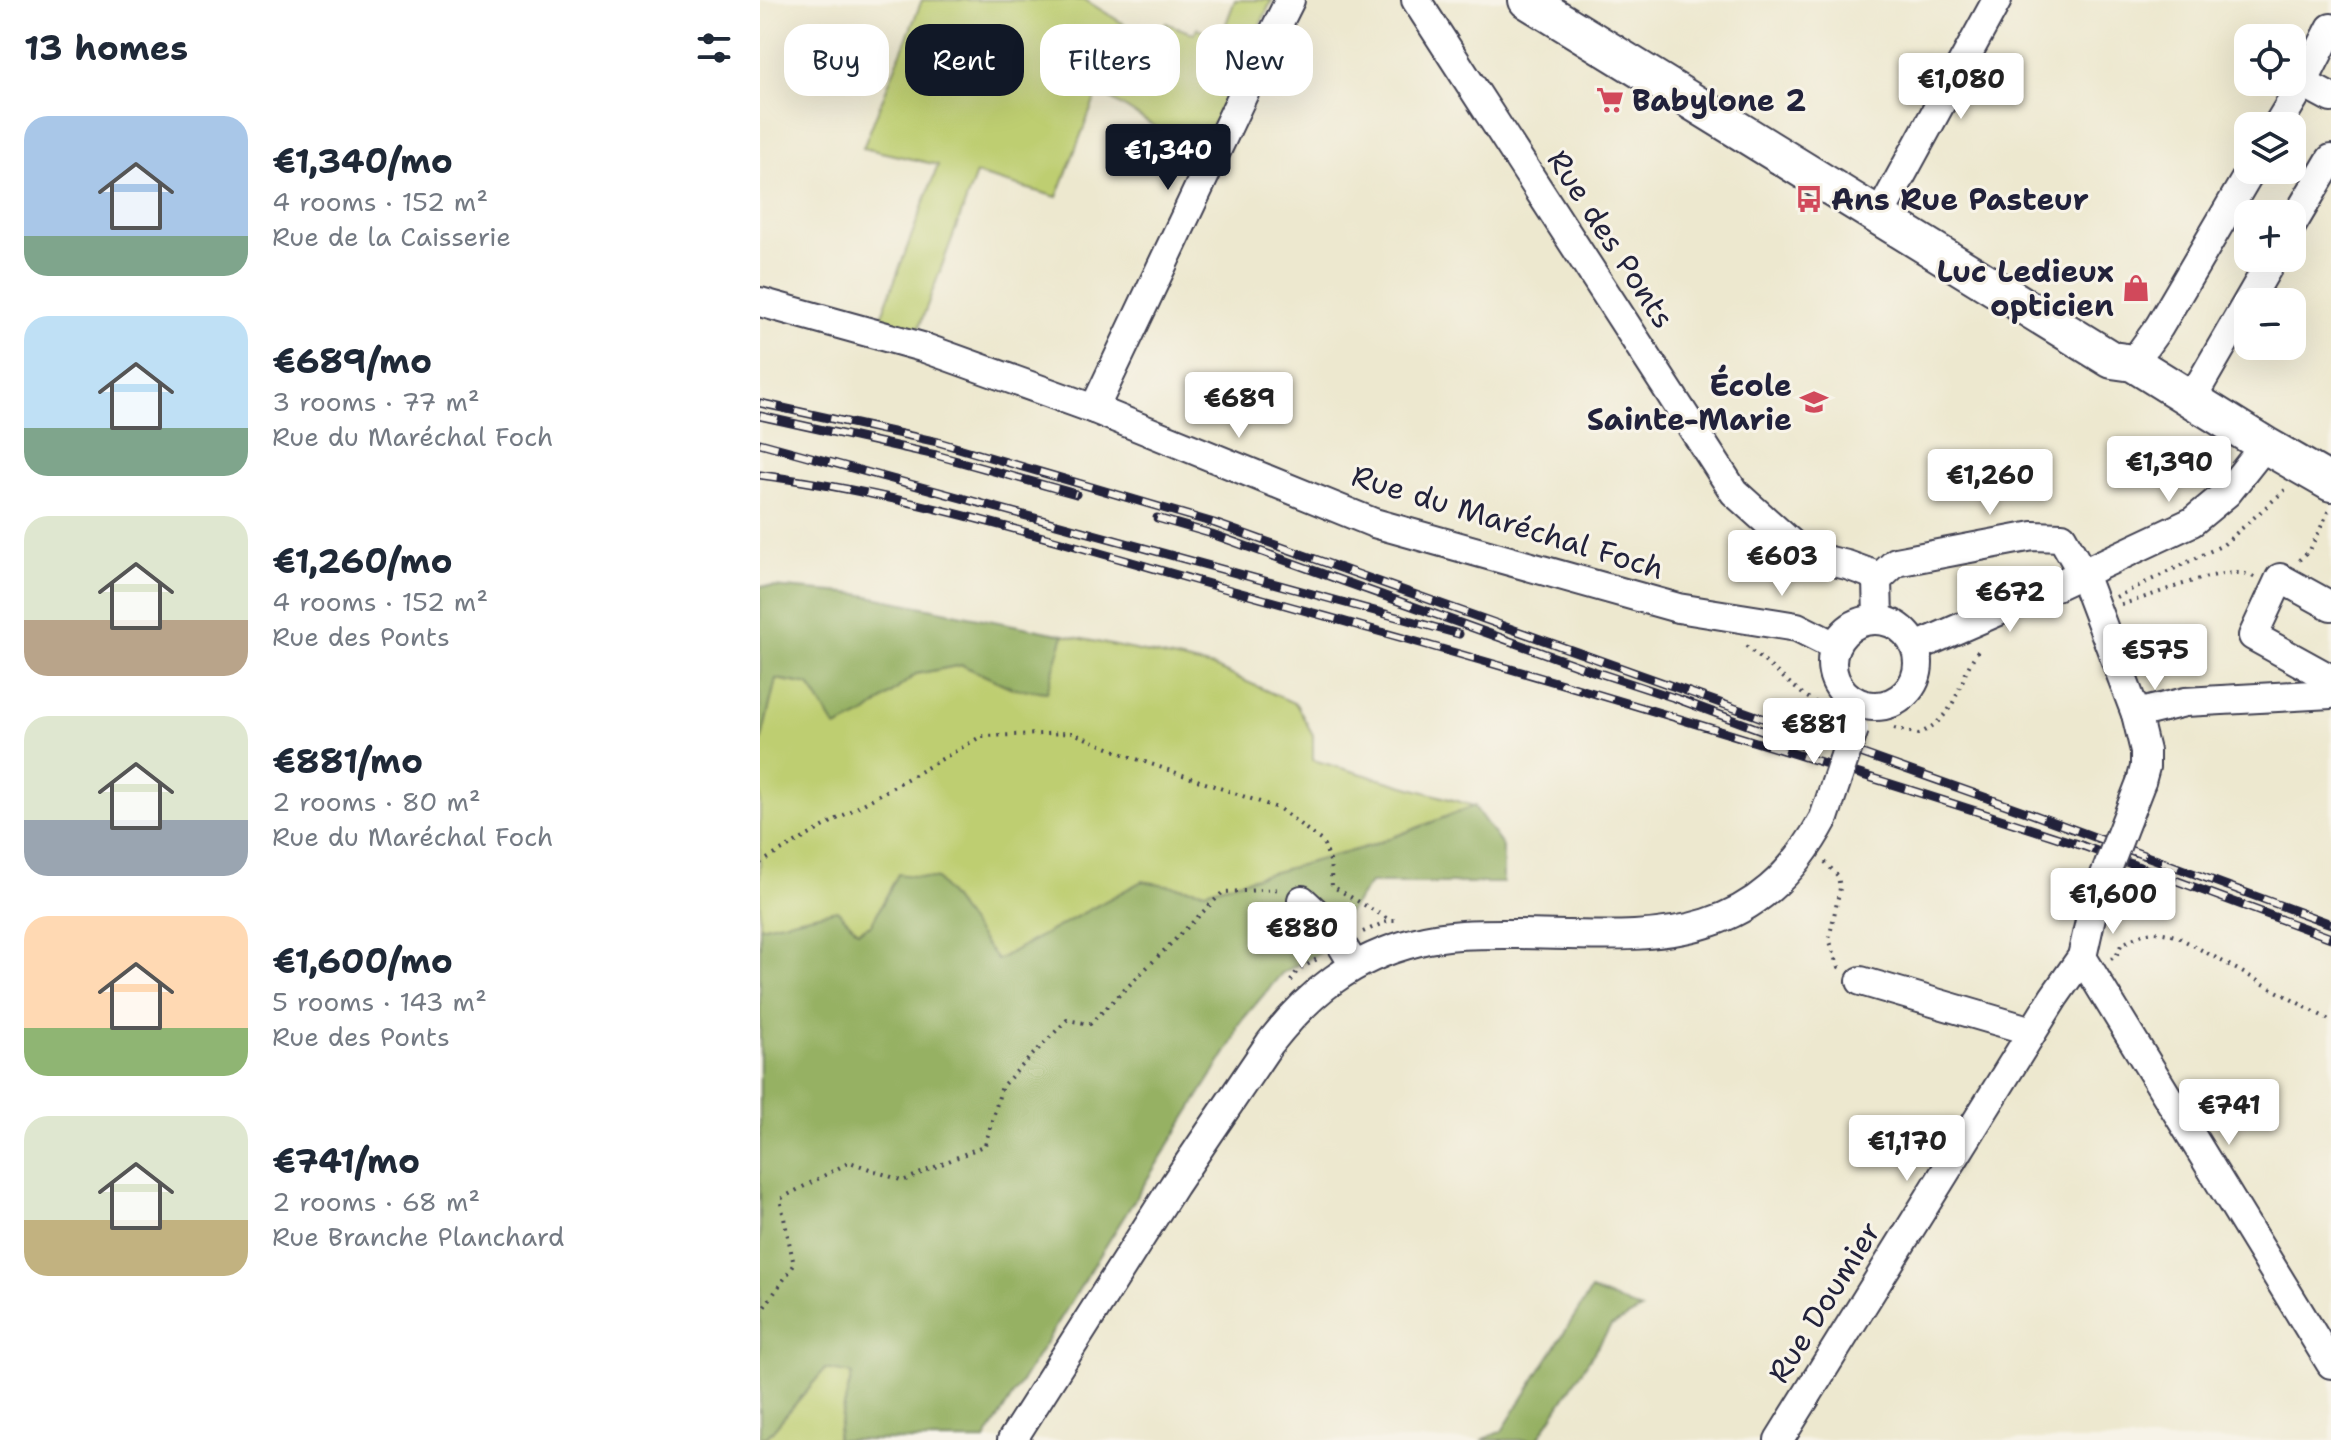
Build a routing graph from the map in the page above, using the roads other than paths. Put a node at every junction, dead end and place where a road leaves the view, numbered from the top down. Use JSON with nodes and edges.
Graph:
{"nodes":[{"id":1,"x":1290,"y":0,"type":"edge"},
{"id":2,"x":1416,"y":0,"type":"edge"},
{"id":3,"x":1997,"y":0,"type":"edge"},
{"id":4,"x":1554,"y":4,"type":"edge"},
{"id":5,"x":2331,"y":28,"type":"edge"},
{"id":6,"x":2306,"y":77,"type":"edge"},
{"id":7,"x":2306,"y":85,"type":"edge"},
{"id":8,"x":2331,"y":98,"type":"edge"},
{"id":9,"x":2331,"y":159,"type":"edge"},
{"id":10,"x":2243,"y":184,"type":"edge"},
{"id":11,"x":2306,"y":201,"type":"edge"},
{"id":12,"x":1884,"y":208,"type":"junction"},
{"id":13,"x":2265,"y":272,"type":"edge"},
{"id":14,"x":760,"y":302,"type":"edge"},
{"id":15,"x":2133,"y":363,"type":"junction"},
{"id":16,"x":2192,"y":398,"type":"junction"},
{"id":17,"x":1094,"y":409,"type":"junction"},
{"id":18,"x":2265,"y":445,"type":"junction"},
{"id":19,"x":2331,"y":483,"type":"edge"},
{"id":20,"x":2083,"y":574,"type":"junction"},
{"id":21,"x":1877,"y":580,"type":"junction"},
{"id":22,"x":2331,"y":606,"type":"edge"},
{"id":23,"x":1878,"y":619,"type":"junction"},
{"id":24,"x":1835,"y":646,"type":"junction"},
{"id":25,"x":1916,"y":647,"type":"junction"},
{"id":26,"x":2331,"y":679,"type":"edge"},
{"id":27,"x":2331,"y":694,"type":"edge"},
{"id":28,"x":2136,"y":714,"type":"junction"},
{"id":29,"x":1858,"y":717,"type":"junction"},
{"id":30,"x":1302,"y":900,"type":"road end"},
{"id":31,"x":2082,"y":957,"type":"junction"},
{"id":32,"x":1354,"y":965,"type":"junction"},
{"id":33,"x":1861,"y":981,"type":"road end"},
{"id":34,"x":2032,"y":1031,"type":"junction"},
{"id":35,"x":2331,"y":1364,"type":"edge"},
{"id":36,"x":1012,"y":1440,"type":"edge"},
{"id":37,"x":1779,"y":1440,"type":"edge"}],
"edges":[{"from":1,"to":17,"type":"street"},
{"from":2,"to":21,"type":"street","name":"Rue des Ponts"},
{"from":3,"to":12,"type":"street"},
{"from":4,"to":12,"type":"main road"},
{"from":5,"to":6,"type":"street"},
{"from":7,"to":8,"type":"street"},
{"from":9,"to":11,"type":"street"},
{"from":10,"to":15,"type":"street"},
{"from":12,"to":15,"type":"main road"},
{"from":13,"to":16,"type":"street"},
{"from":14,"to":17,"type":"street","name":"Rue du Maréchal Foch"},
{"from":15,"to":16,"type":"main road"},
{"from":16,"to":18,"type":"main road"},
{"from":17,"to":24,"type":"street","name":"Rue du Maréchal Foch"},
{"from":18,"to":19,"type":"main road"},
{"from":18,"to":20,"type":"street"},
{"from":20,"to":21,"type":"street"},
{"from":20,"to":25,"type":"street"},
{"from":20,"to":28,"type":"street"},
{"from":21,"to":23,"type":"street"},
{"from":22,"to":26,"type":"street"},
{"from":23,"to":24,"type":"street"},
{"from":23,"to":25,"type":"street"},
{"from":24,"to":29,"type":"street"},
{"from":25,"to":29,"type":"street"},
{"from":27,"to":28,"type":"street"},
{"from":28,"to":31,"type":"street","bridge":true},
{"from":29,"to":32,"type":"street","bridge":true},
{"from":30,"to":32,"type":"street"},
{"from":31,"to":34,"type":"street","name":"Rue Doumier"},
{"from":31,"to":35,"type":"street"},
{"from":32,"to":36,"type":"street"},
{"from":33,"to":34,"type":"street"},
{"from":34,"to":37,"type":"street","name":"Rue Doumier"}]}
